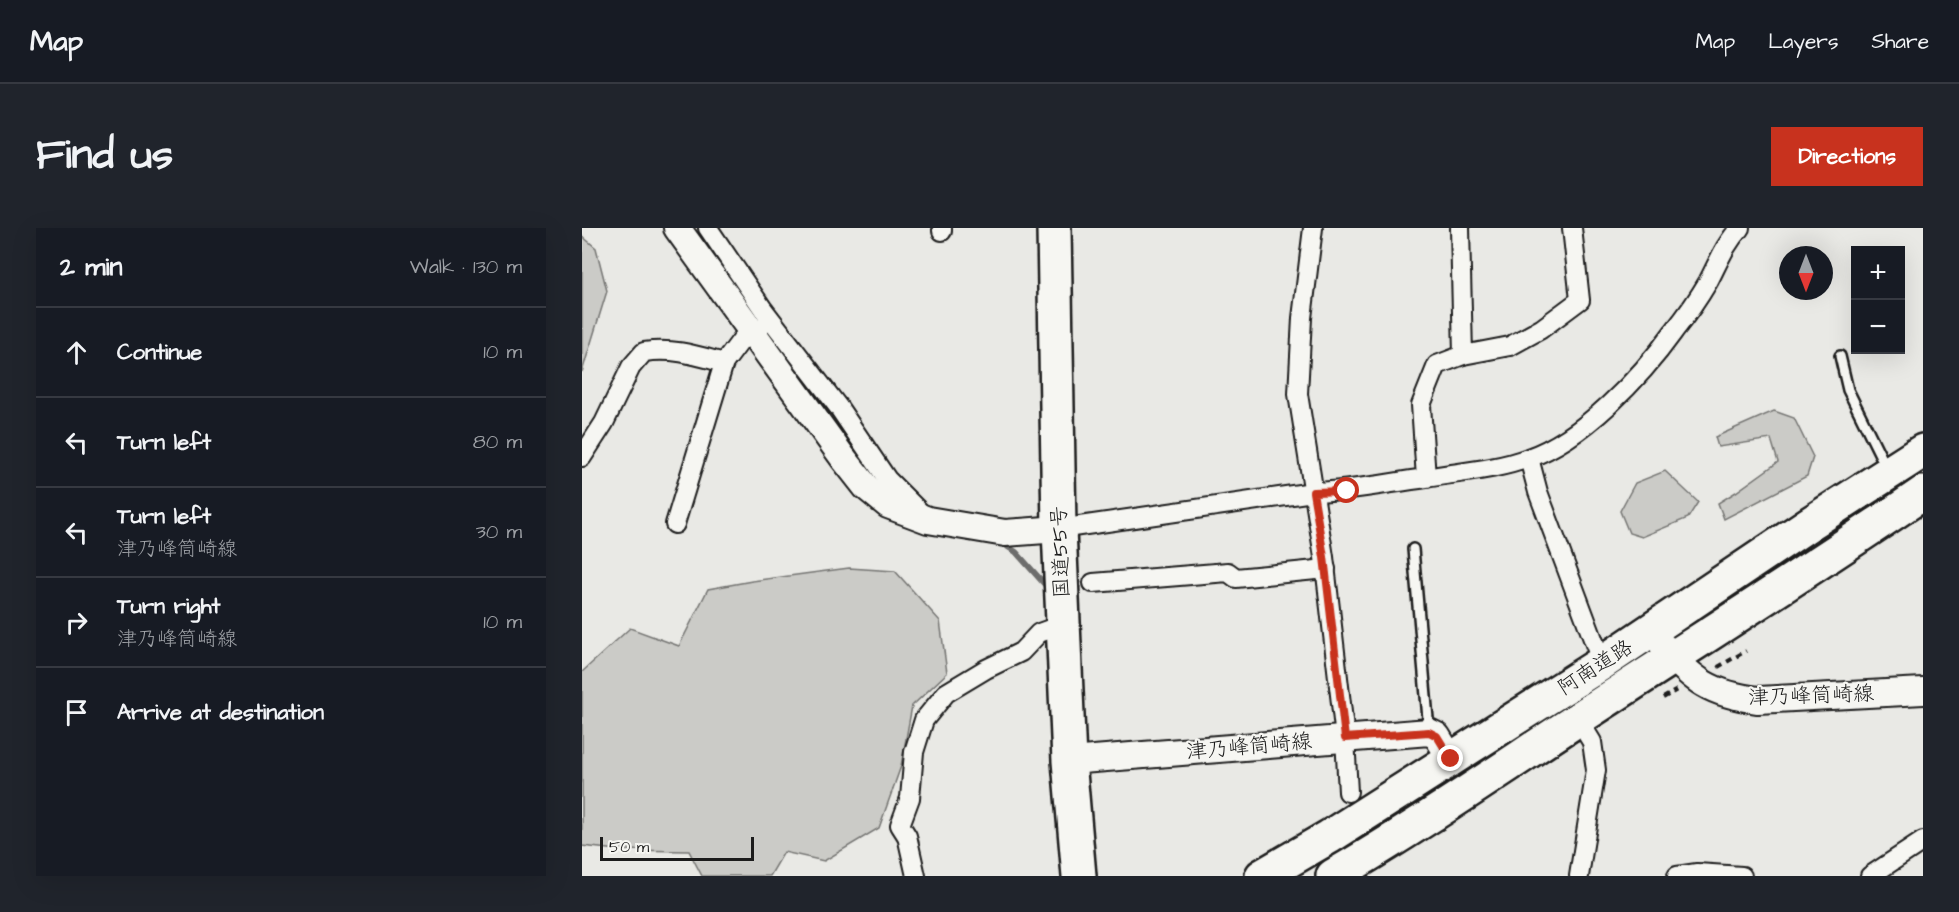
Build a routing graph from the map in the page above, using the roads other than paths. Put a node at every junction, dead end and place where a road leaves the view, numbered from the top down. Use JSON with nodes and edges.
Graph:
{"nodes":[{"id":1,"x":676,"y":228,"type":"edge"},
{"id":2,"x":708,"y":228,"type":"edge"},
{"id":3,"x":1054,"y":228,"type":"edge"},
{"id":4,"x":1313,"y":228,"type":"edge"},
{"id":5,"x":1460,"y":228,"type":"edge"},
{"id":6,"x":1572,"y":228,"type":"edge"},
{"id":7,"x":1740,"y":228,"type":"edge"},
{"id":8,"x":762,"y":325,"type":"junction"},
{"id":9,"x":1463,"y":355,"type":"junction"},
{"id":10,"x":1840,"y":356,"type":"dead end"},
{"id":11,"x":724,"y":363,"type":"junction"},
{"id":12,"x":1923,"y":451,"type":"edge"},
{"id":13,"x":582,"y":457,"type":"edge"},
{"id":14,"x":1529,"y":458,"type":"junction"},
{"id":15,"x":1889,"y":473,"type":"junction"},
{"id":16,"x":1426,"y":477,"type":"junction"},
{"id":17,"x":1313,"y":492,"type":"junction"},
{"id":18,"x":1923,"y":493,"type":"edge"},
{"id":19,"x":675,"y":524,"type":"dead end"},
{"id":20,"x":1059,"y":529,"type":"junction"},
{"id":21,"x":1413,"y":549,"type":"dead end"},
{"id":22,"x":1326,"y":569,"type":"junction"},
{"id":23,"x":1093,"y":583,"type":"dead end"},
{"id":24,"x":1064,"y":624,"type":"junction"},
{"id":25,"x":1651,"y":632,"type":"junction"},
{"id":26,"x":1674,"y":659,"type":"junction"},
{"id":27,"x":1602,"y":663,"type":"junction"},
{"id":28,"x":1923,"y":691,"type":"edge"},
{"id":29,"x":1578,"y":719,"type":"junction"},
{"id":30,"x":1429,"y":732,"type":"junction"},
{"id":31,"x":1345,"y":738,"type":"junction"},
{"id":32,"x":1451,"y":759,"type":"junction"},
{"id":33,"x":1069,"y":761,"type":"junction"},
{"id":34,"x":1348,"y":792,"type":"dead end"},
{"id":35,"x":1923,"y":841,"type":"edge"},
{"id":36,"x":1339,"y":875,"type":"edge"},
{"id":37,"x":916,"y":876,"type":"edge"},
{"id":38,"x":1079,"y":876,"type":"edge"},
{"id":39,"x":1262,"y":876,"type":"edge"},
{"id":40,"x":1579,"y":876,"type":"edge"},
{"id":41,"x":1677,"y":876,"type":"edge"},
{"id":42,"x":1742,"y":876,"type":"edge"},
{"id":43,"x":1870,"y":876,"type":"edge"}],
"edges":[{"from":1,"to":8,"type":"main road"},
{"from":2,"to":8,"type":"street"},
{"from":3,"to":20,"type":"highway","name":"国道55号"},
{"from":4,"to":17,"type":"street"},
{"from":5,"to":9,"type":"street"},
{"from":6,"to":9,"type":"street"},
{"from":7,"to":14,"type":"street"},
{"from":8,"to":11,"type":"street"},
{"from":8,"to":20,"type":"main road"},
{"from":9,"to":16,"type":"street"},
{"from":10,"to":15,"type":"lane"},
{"from":11,"to":13,"type":"street"},
{"from":11,"to":19,"type":"street"},
{"from":12,"to":15,"type":"highway","name":"阿南道路"},
{"from":14,"to":16,"type":"street"},
{"from":14,"to":27,"type":"street"},
{"from":15,"to":25,"type":"highway","name":"阿南道路"},
{"from":16,"to":17,"type":"street"},
{"from":17,"to":20,"type":"street"},
{"from":17,"to":22,"type":"street"},
{"from":18,"to":26,"type":"highway","name":"阿南道路"},
{"from":20,"to":24,"type":"highway","name":"国道55号"},
{"from":21,"to":30,"type":"lane"},
{"from":22,"to":23,"type":"street"},
{"from":22,"to":31,"type":"street"},
{"from":24,"to":33,"type":"highway","name":"国道55号"},
{"from":24,"to":37,"type":"street"},
{"from":25,"to":26,"type":"main road","name":"津乃峰筒崎線"},
{"from":25,"to":27,"type":"highway","name":"阿南道路"},
{"from":26,"to":28,"type":"main road","name":"津乃峰筒崎線"},
{"from":26,"to":29,"type":"highway","name":"阿南道路"},
{"from":27,"to":32,"type":"highway","name":"阿南道路"},
{"from":29,"to":36,"type":"highway","name":"阿南道路"},
{"from":29,"to":40,"type":"street"},
{"from":30,"to":31,"type":"main road","name":"津乃峰筒崎線"},
{"from":30,"to":32,"type":"main road"},
{"from":31,"to":33,"type":"main road","name":"津乃峰筒崎線"},
{"from":31,"to":34,"type":"street"},
{"from":32,"to":39,"type":"highway","name":"阿南道路"},
{"from":33,"to":38,"type":"highway","name":"国道55号"},
{"from":35,"to":43,"type":"street"},
{"from":41,"to":42,"type":"street"}]}
